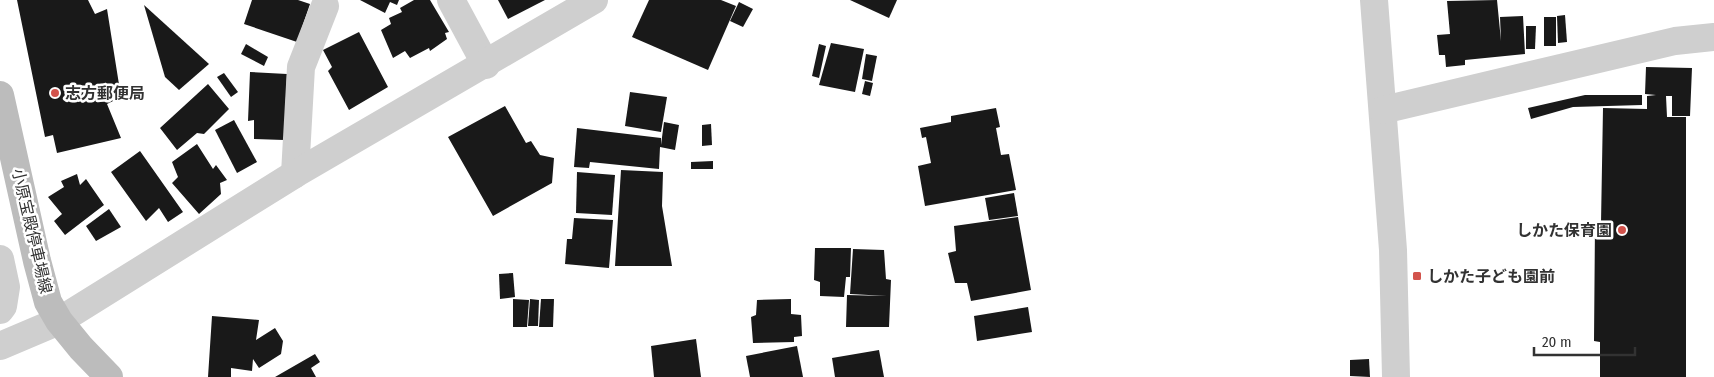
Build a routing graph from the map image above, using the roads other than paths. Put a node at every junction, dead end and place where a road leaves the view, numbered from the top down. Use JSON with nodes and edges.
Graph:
{"nodes":[{"id":1,"x":452,"y":0,"type":"edge"},
{"id":2,"x":594,"y":0,"type":"edge"},
{"id":3,"x":1374,"y":0,"type":"edge"},
{"id":4,"x":324,"y":6,"type":"dead end"},
{"id":5,"x":1714,"y":37,"type":"edge"},
{"id":6,"x":486,"y":64,"type":"junction"},
{"id":7,"x":0,"y":95,"type":"edge"},
{"id":8,"x":1383,"y":110,"type":"junction"},
{"id":9,"x":7,"y":157,"type":"edge"},
{"id":10,"x":295,"y":174,"type":"junction"},
{"id":11,"x":0,"y":259,"type":"edge"},
{"id":12,"x":0,"y":310,"type":"edge"},
{"id":13,"x":59,"y":321,"type":"junction"},
{"id":14,"x":0,"y":346,"type":"edge"},
{"id":15,"x":109,"y":377,"type":"edge"},
{"id":16,"x":1396,"y":377,"type":"edge"}],
"edges":[{"from":1,"to":6,"type":"street"},
{"from":2,"to":6,"type":"street"},
{"from":3,"to":8,"type":"street"},
{"from":4,"to":10,"type":"street"},
{"from":5,"to":8,"type":"street"},
{"from":6,"to":10,"type":"street"},
{"from":7,"to":9,"type":"main road","name":"小原宝殿停車場線"},
{"from":8,"to":16,"type":"street"},
{"from":9,"to":13,"type":"main road","name":"小原宝殿停車場線"},
{"from":10,"to":13,"type":"street"},
{"from":11,"to":12,"type":"street"},
{"from":13,"to":14,"type":"street"},
{"from":13,"to":15,"type":"main road","name":"小原宝殿停車場線"}]}
